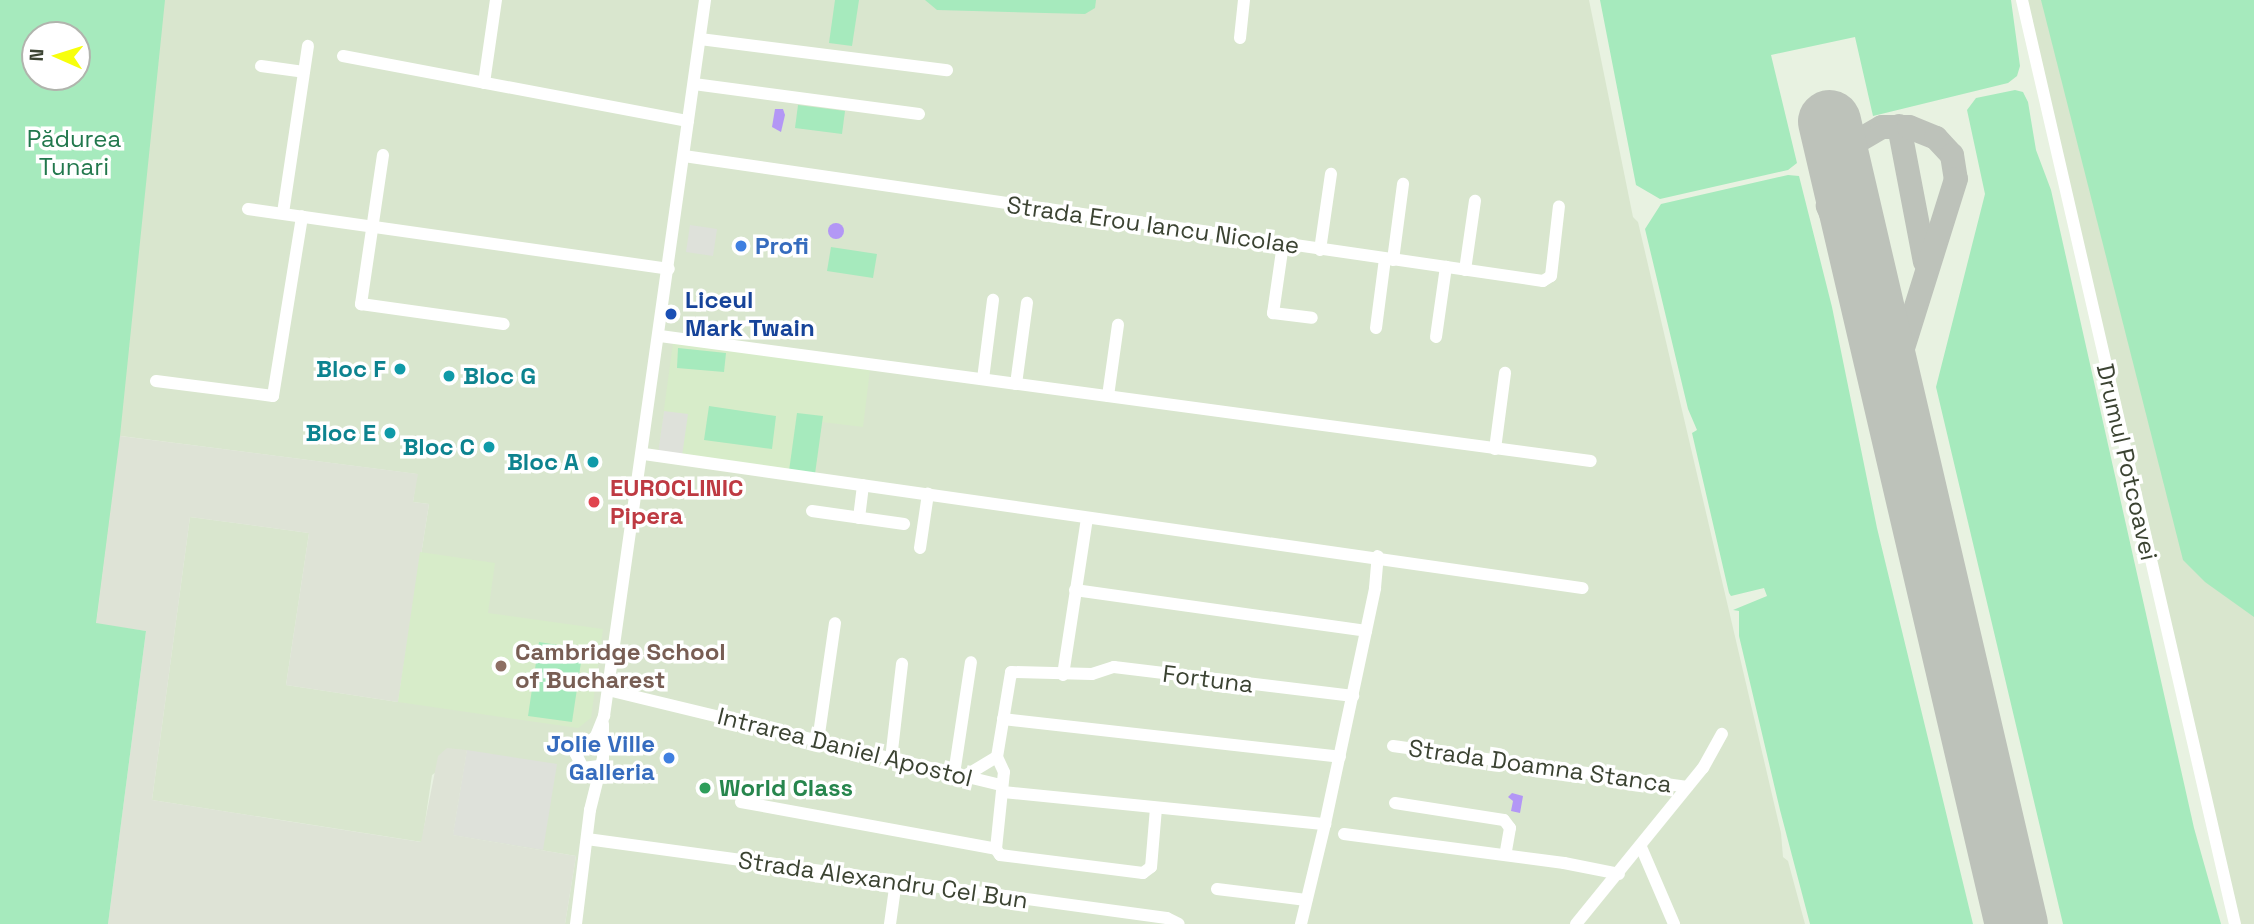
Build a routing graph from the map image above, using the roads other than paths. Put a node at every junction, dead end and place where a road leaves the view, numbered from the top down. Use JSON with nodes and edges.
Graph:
{"nodes":[{"id":1,"x":496,"y":0,"type":"edge"},
{"id":2,"x":705,"y":0,"type":"edge"},
{"id":3,"x":1244,"y":0,"type":"edge"},
{"id":4,"x":2022,"y":0,"type":"edge"},
{"id":5,"x":1240,"y":38,"type":"dead end"},
{"id":6,"x":700,"y":40,"type":"junction"},
{"id":7,"x":309,"y":46,"type":"dead end"},
{"id":8,"x":343,"y":56,"type":"dead end"},
{"id":9,"x":261,"y":66,"type":"dead end"},
{"id":10,"x":947,"y":70,"type":"dead end"},
{"id":11,"x":304,"y":72,"type":"junction"},
{"id":12,"x":484,"y":83,"type":"junction"},
{"id":13,"x":694,"y":84,"type":"junction"},
{"id":14,"x":919,"y":114,"type":"dead end"},
{"id":15,"x":688,"y":121,"type":"junction"},
{"id":16,"x":383,"y":155,"type":"dead end"},
{"id":17,"x":684,"y":156,"type":"junction"},
{"id":18,"x":1331,"y":174,"type":"dead end"},
{"id":19,"x":1403,"y":184,"type":"dead end"},
{"id":20,"x":1475,"y":201,"type":"dead end"},
{"id":21,"x":1559,"y":206,"type":"dead end"},
{"id":22,"x":248,"y":209,"type":"dead end"},
{"id":23,"x":283,"y":213,"type":"junction"},
{"id":24,"x":302,"y":216,"type":"junction"},
{"id":25,"x":372,"y":226,"type":"junction"},
{"id":26,"x":1283,"y":244,"type":"junction"},
{"id":27,"x":1320,"y":250,"type":"junction"},
{"id":28,"x":1389,"y":259,"type":"junction"},
{"id":29,"x":1446,"y":267,"type":"junction"},
{"id":30,"x":669,"y":269,"type":"junction"},
{"id":31,"x":1465,"y":270,"type":"junction"},
{"id":32,"x":993,"y":300,"type":"dead end"},
{"id":33,"x":1027,"y":303,"type":"dead end"},
{"id":34,"x":1312,"y":318,"type":"dead end"},
{"id":35,"x":504,"y":324,"type":"dead end"},
{"id":36,"x":1118,"y":325,"type":"dead end"},
{"id":37,"x":1376,"y":328,"type":"dead end"},
{"id":38,"x":660,"y":336,"type":"junction"},
{"id":39,"x":1436,"y":337,"type":"dead end"},
{"id":40,"x":1505,"y":373,"type":"dead end"},
{"id":41,"x":983,"y":380,"type":"junction"},
{"id":42,"x":156,"y":381,"type":"dead end"},
{"id":43,"x":1016,"y":384,"type":"junction"},
{"id":44,"x":1108,"y":396,"type":"junction"},
{"id":45,"x":1495,"y":449,"type":"junction"},
{"id":46,"x":643,"y":454,"type":"junction"},
{"id":47,"x":1591,"y":461,"type":"dead end"},
{"id":48,"x":863,"y":485,"type":"junction"},
{"id":49,"x":928,"y":494,"type":"junction"},
{"id":50,"x":812,"y":511,"type":"dead end"},
{"id":51,"x":859,"y":518,"type":"junction"},
{"id":52,"x":1087,"y":519,"type":"junction"},
{"id":53,"x":904,"y":524,"type":"dead end"},
{"id":54,"x":920,"y":548,"type":"dead end"},
{"id":55,"x":1378,"y":556,"type":"junction"},
{"id":56,"x":1582,"y":587,"type":"dead end"},
{"id":57,"x":1075,"y":590,"type":"junction"},
{"id":58,"x":835,"y":623,"type":"dead end"},
{"id":59,"x":1366,"y":631,"type":"junction"},
{"id":60,"x":971,"y":662,"type":"dead end"},
{"id":61,"x":902,"y":664,"type":"dead end"},
{"id":62,"x":1063,"y":676,"type":"junction"},
{"id":63,"x":608,"y":690,"type":"junction"},
{"id":64,"x":1353,"y":696,"type":"junction"},
{"id":65,"x":1003,"y":719,"type":"junction"},
{"id":66,"x":603,"y":720,"type":"junction"},
{"id":67,"x":1722,"y":734,"type":"dead end"},
{"id":68,"x":818,"y":741,"type":"junction"},
{"id":69,"x":589,"y":743,"type":"junction"},
{"id":70,"x":1393,"y":746,"type":"dead end"},
{"id":71,"x":997,"y":757,"type":"junction"},
{"id":72,"x":1340,"y":757,"type":"junction"},
{"id":73,"x":891,"y":759,"type":"junction"},
{"id":74,"x":596,"y":763,"type":"junction"},
{"id":75,"x":960,"y":775,"type":"junction"},
{"id":76,"x":1687,"y":787,"type":"junction"},
{"id":77,"x":1001,"y":788,"type":"junction"},
{"id":78,"x":741,"y":802,"type":"dead end"},
{"id":79,"x":1395,"y":803,"type":"dead end"},
{"id":80,"x":1156,"y":808,"type":"junction"},
{"id":81,"x":1325,"y":824,"type":"junction"},
{"id":82,"x":1345,"y":834,"type":"dead end"},
{"id":83,"x":587,"y":839,"type":"junction"},
{"id":84,"x":1641,"y":848,"type":"junction"},
{"id":85,"x":996,"y":849,"type":"junction"},
{"id":86,"x":1505,"y":855,"type":"junction"},
{"id":87,"x":1619,"y":874,"type":"junction"},
{"id":88,"x":896,"y":881,"type":"junction"},
{"id":89,"x":1217,"y":889,"type":"dead end"},
{"id":90,"x":1306,"y":901,"type":"junction"},
{"id":91,"x":1149,"y":920,"type":"edge"},
{"id":92,"x":576,"y":924,"type":"edge"},
{"id":93,"x":890,"y":924,"type":"edge"},
{"id":94,"x":1179,"y":924,"type":"edge"},
{"id":95,"x":1301,"y":924,"type":"edge"},
{"id":96,"x":1576,"y":924,"type":"edge"},
{"id":97,"x":1674,"y":924,"type":"edge"},
{"id":98,"x":2235,"y":924,"type":"edge"}],
"edges":[{"from":1,"to":12,"type":"street"},
{"from":2,"to":6,"type":"street"},
{"from":3,"to":5,"type":"street"},
{"from":4,"to":98,"type":"street","name":"Drumul Potcoavei"},
{"from":6,"to":10,"type":"street"},
{"from":6,"to":13,"type":"street"},
{"from":7,"to":11,"type":"street"},
{"from":8,"to":12,"type":"street"},
{"from":9,"to":11,"type":"street"},
{"from":11,"to":23,"type":"street"},
{"from":12,"to":15,"type":"street"},
{"from":13,"to":14,"type":"street"},
{"from":13,"to":15,"type":"street"},
{"from":15,"to":17,"type":"street"},
{"from":16,"to":25,"type":"street"},
{"from":17,"to":26,"type":"street","name":"Strada Erou Iancu Nicolae"},
{"from":17,"to":30,"type":"street"},
{"from":18,"to":27,"type":"street"},
{"from":19,"to":28,"type":"street"},
{"from":20,"to":31,"type":"street"},
{"from":21,"to":31,"type":"street","name":"Strada Erou Iancu Nicolae"},
{"from":22,"to":23,"type":"street"},
{"from":23,"to":24,"type":"street"},
{"from":24,"to":25,"type":"street"},
{"from":24,"to":42,"type":"street"},
{"from":25,"to":30,"type":"street"},
{"from":25,"to":35,"type":"street"},
{"from":26,"to":27,"type":"street","name":"Strada Erou Iancu Nicolae"},
{"from":26,"to":34,"type":"street"},
{"from":27,"to":28,"type":"street","name":"Strada Erou Iancu Nicolae"},
{"from":28,"to":29,"type":"street","name":"Strada Erou Iancu Nicolae"},
{"from":28,"to":37,"type":"street"},
{"from":29,"to":31,"type":"street","name":"Strada Erou Iancu Nicolae"},
{"from":29,"to":39,"type":"street"},
{"from":30,"to":38,"type":"street"},
{"from":32,"to":41,"type":"street"},
{"from":33,"to":43,"type":"street"},
{"from":36,"to":44,"type":"street"},
{"from":38,"to":41,"type":"street"},
{"from":38,"to":46,"type":"street"},
{"from":40,"to":45,"type":"street"},
{"from":41,"to":43,"type":"street"},
{"from":43,"to":44,"type":"street"},
{"from":44,"to":45,"type":"street"},
{"from":45,"to":47,"type":"street"},
{"from":46,"to":48,"type":"street"},
{"from":46,"to":63,"type":"street"},
{"from":48,"to":49,"type":"street"},
{"from":48,"to":51,"type":"street"},
{"from":49,"to":52,"type":"street"},
{"from":49,"to":54,"type":"street"},
{"from":50,"to":51,"type":"street"},
{"from":51,"to":53,"type":"street"},
{"from":52,"to":55,"type":"street"},
{"from":52,"to":57,"type":"street"},
{"from":55,"to":56,"type":"street"},
{"from":55,"to":59,"type":"street"},
{"from":57,"to":59,"type":"street"},
{"from":57,"to":62,"type":"street"},
{"from":58,"to":68,"type":"street"},
{"from":59,"to":64,"type":"street"},
{"from":60,"to":75,"type":"street"},
{"from":61,"to":73,"type":"street"},
{"from":62,"to":64,"type":"street","name":"Fortuna"},
{"from":62,"to":65,"type":"street","name":"Fortuna"},
{"from":63,"to":66,"type":"street"},
{"from":63,"to":68,"type":"street","name":"Intrarea Daniel Apostol"},
{"from":64,"to":72,"type":"street"},
{"from":65,"to":71,"type":"street"},
{"from":65,"to":72,"type":"street"},
{"from":66,"to":69,"type":"street"},
{"from":66,"to":74,"type":"street"},
{"from":67,"to":76,"type":"street"},
{"from":68,"to":73,"type":"street","name":"Intrarea Daniel Apostol"},
{"from":69,"to":74,"type":"street"},
{"from":69,"to":74,"type":"street"},
{"from":70,"to":76,"type":"street","name":"Strada Doamna Stanca"},
{"from":71,"to":75,"type":"street"},
{"from":71,"to":77,"type":"street"},
{"from":72,"to":81,"type":"street"},
{"from":73,"to":75,"type":"street","name":"Intrarea Daniel Apostol"},
{"from":74,"to":83,"type":"street"},
{"from":75,"to":77,"type":"street","name":"Intrarea Daniel Apostol"},
{"from":76,"to":84,"type":"street"},
{"from":77,"to":80,"type":"street","name":"Intrarea Daniel Apostol"},
{"from":77,"to":85,"type":"street"},
{"from":78,"to":85,"type":"street"},
{"from":79,"to":86,"type":"street"},
{"from":80,"to":81,"type":"street","name":"Intrarea Daniel Apostol"},
{"from":80,"to":85,"type":"street"},
{"from":81,"to":90,"type":"street"},
{"from":82,"to":86,"type":"street"},
{"from":83,"to":88,"type":"street","name":"Strada Alexandru Cel Bun"},
{"from":83,"to":92,"type":"street"},
{"from":84,"to":87,"type":"street"},
{"from":84,"to":97,"type":"street"},
{"from":86,"to":87,"type":"street"},
{"from":87,"to":96,"type":"street"},
{"from":88,"to":91,"type":"street","name":"Strada Alexandru Cel Bun"},
{"from":88,"to":93,"type":"street"},
{"from":89,"to":90,"type":"street"},
{"from":90,"to":95,"type":"street"},
{"from":91,"to":94,"type":"street","name":"Strada Alexandru Cel Bun"}]}
